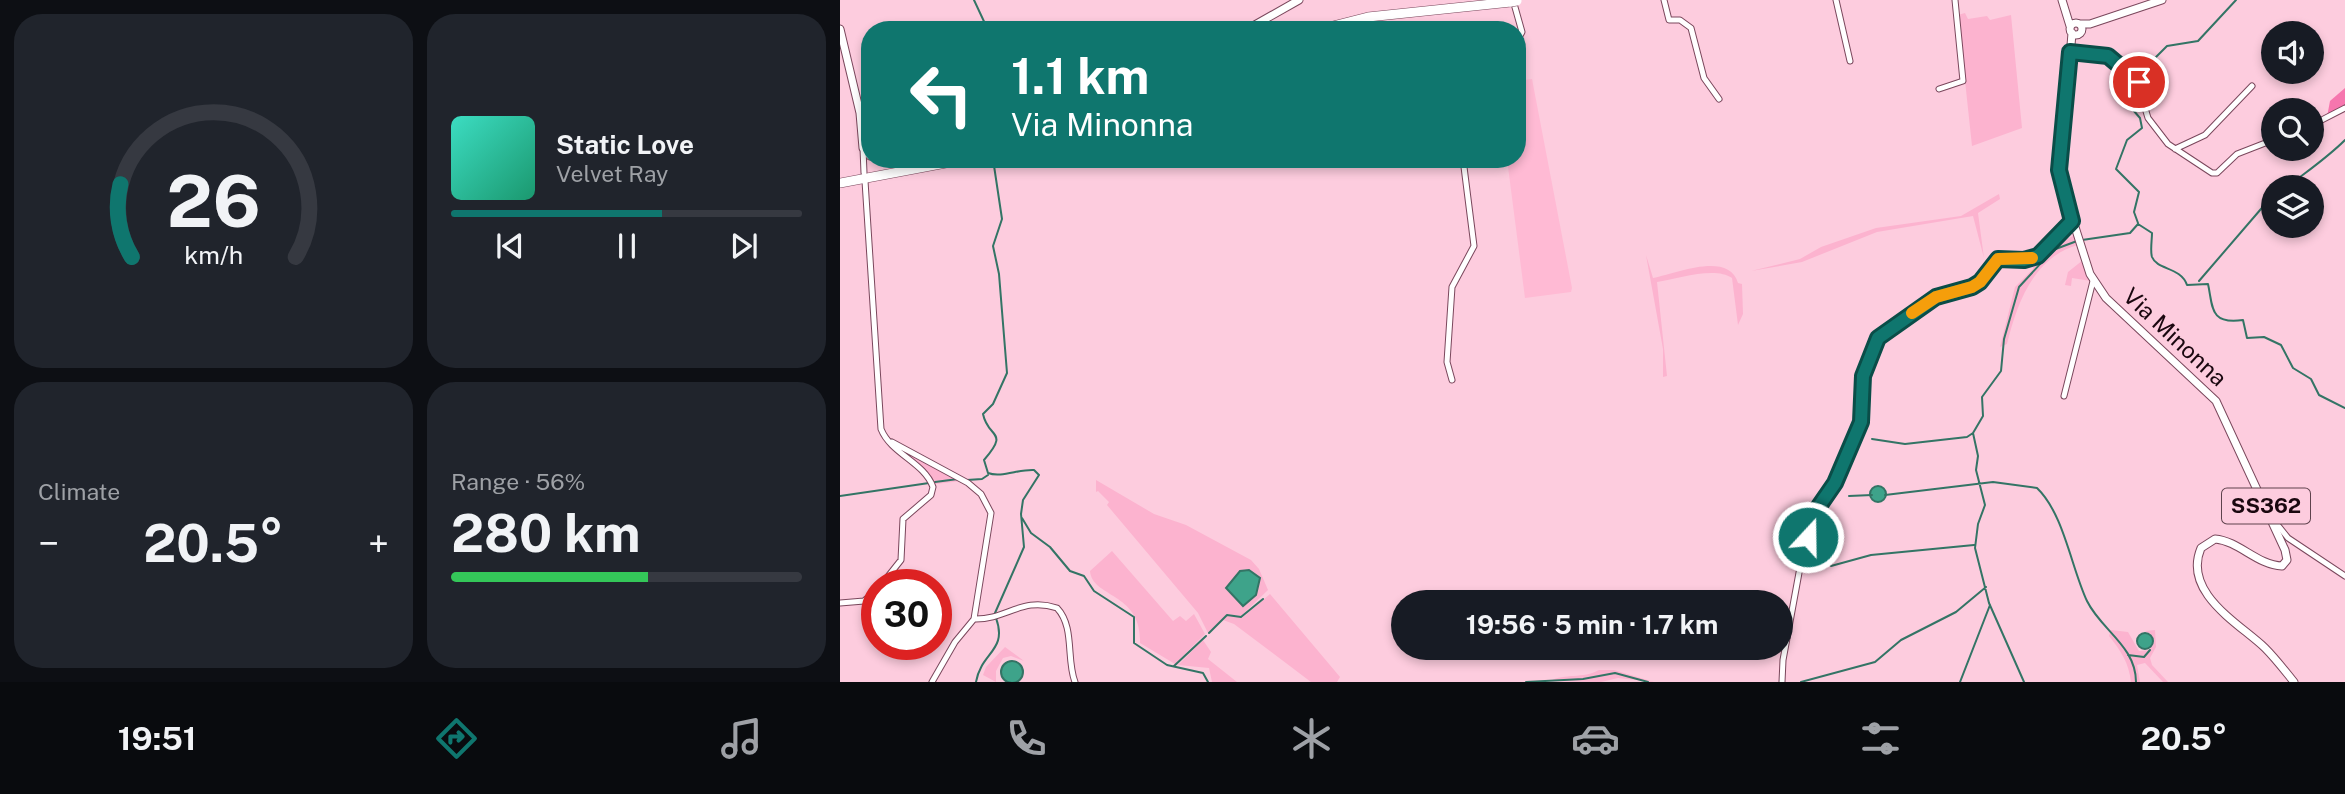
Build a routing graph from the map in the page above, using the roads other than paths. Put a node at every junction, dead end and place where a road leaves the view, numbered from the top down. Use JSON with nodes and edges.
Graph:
{"nodes":[{"id":1,"x":1299,"y":0,"type":"edge"},
{"id":2,"x":1491,"y":0,"type":"edge"},
{"id":3,"x":1527,"y":0,"type":"edge"},
{"id":4,"x":1664,"y":0,"type":"edge"},
{"id":5,"x":1836,"y":0,"type":"edge"},
{"id":6,"x":1955,"y":0,"type":"edge"},
{"id":7,"x":2062,"y":0,"type":"edge"},
{"id":8,"x":2162,"y":0,"type":"edge"},
{"id":9,"x":1514,"y":1,"type":"edge"},
{"id":10,"x":1262,"y":21,"type":"edge"},
{"id":11,"x":1338,"y":21,"type":"edge"},
{"id":12,"x":1352,"y":21,"type":"edge"},
{"id":13,"x":1519,"y":21,"type":"edge"},
{"id":14,"x":2075,"y":27,"type":"junction"},
{"id":15,"x":840,"y":29,"type":"edge"},
{"id":16,"x":2074,"y":53,"type":"junction"},
{"id":17,"x":1850,"y":61,"type":"dead end"},
{"id":18,"x":2252,"y":86,"type":"dead end"},
{"id":19,"x":1939,"y":89,"type":"dead end"},
{"id":20,"x":1718,"y":99,"type":"dead end"},
{"id":21,"x":2345,"y":108,"type":"edge"},
{"id":22,"x":2324,"y":119,"type":"edge"},
{"id":23,"x":861,"y":125,"type":"edge"},
{"id":24,"x":2261,"y":145,"type":"edge"},
{"id":25,"x":2174,"y":149,"type":"junction"},
{"id":26,"x":865,"y":168,"type":"edge"},
{"id":27,"x":904,"y":168,"type":"edge"},
{"id":28,"x":915,"y":168,"type":"edge"},
{"id":29,"x":1464,"y":168,"type":"edge"},
{"id":30,"x":864,"y":173,"type":"dead end"},
{"id":31,"x":840,"y":181,"type":"edge"},
{"id":32,"x":865,"y":181,"type":"dead end"},
{"id":33,"x":2072,"y":221,"type":"junction"},
{"id":34,"x":2093,"y":281,"type":"junction"},
{"id":35,"x":1452,"y":380,"type":"dead end"},
{"id":36,"x":2064,"y":396,"type":"dead end"},
{"id":37,"x":887,"y":440,"type":"junction"},
{"id":38,"x":2271,"y":518,"type":"junction"},
{"id":39,"x":894,"y":569,"type":"edge"},
{"id":40,"x":2345,"y":576,"type":"edge"},
{"id":41,"x":861,"y":601,"type":"edge"},
{"id":42,"x":840,"y":603,"type":"edge"},
{"id":43,"x":974,"y":619,"type":"junction"},
{"id":44,"x":932,"y":682,"type":"edge"},
{"id":45,"x":1074,"y":682,"type":"edge"},
{"id":46,"x":1782,"y":682,"type":"edge"},
{"id":47,"x":2294,"y":682,"type":"edge"}],
"edges":[{"from":1,"to":10,"type":"main road"},
{"from":2,"to":11,"type":"highway"},
{"from":3,"to":9,"type":"highway"},
{"from":4,"to":20,"type":"street"},
{"from":5,"to":17,"type":"street"},
{"from":6,"to":19,"type":"street"},
{"from":7,"to":14,"type":"main road","name":"Via Minonna"},
{"from":8,"to":14,"type":"main road","number":"SS362"},
{"from":9,"to":12,"type":"highway"},
{"from":9,"to":13,"type":"street"},
{"from":14,"to":16,"type":"main road","name":"Via Minonna","number":"SS362"},
{"from":14,"to":16,"type":"main road","name":"Via Minonna","number":"SS362"},
{"from":15,"to":23,"type":"main road"},
{"from":16,"to":25,"type":"street"},
{"from":16,"to":33,"type":"main road","name":"Via Minonna","number":"SS362"},
{"from":18,"to":25,"type":"street"},
{"from":21,"to":22,"type":"street"},
{"from":24,"to":25,"type":"street"},
{"from":26,"to":30,"type":"street"},
{"from":27,"to":31,"type":"highway"},
{"from":28,"to":31,"type":"highway"},
{"from":29,"to":35,"type":"street"},
{"from":32,"to":37,"type":"street"},
{"from":33,"to":34,"type":"main road","name":"Via Minonna","number":"SS362"},
{"from":33,"to":46,"type":"street"},
{"from":34,"to":36,"type":"street","name":"Via Minonna"},
{"from":34,"to":38,"type":"main road","name":"Via Minonna","number":"SS362"},
{"from":37,"to":39,"type":"street"},
{"from":37,"to":43,"type":"street"},
{"from":38,"to":40,"type":"street"},
{"from":38,"to":47,"type":"main road","name":"Via Minonna","number":"SS362"},
{"from":41,"to":42,"type":"street"},
{"from":43,"to":44,"type":"street"},
{"from":43,"to":45,"type":"street"}]}
